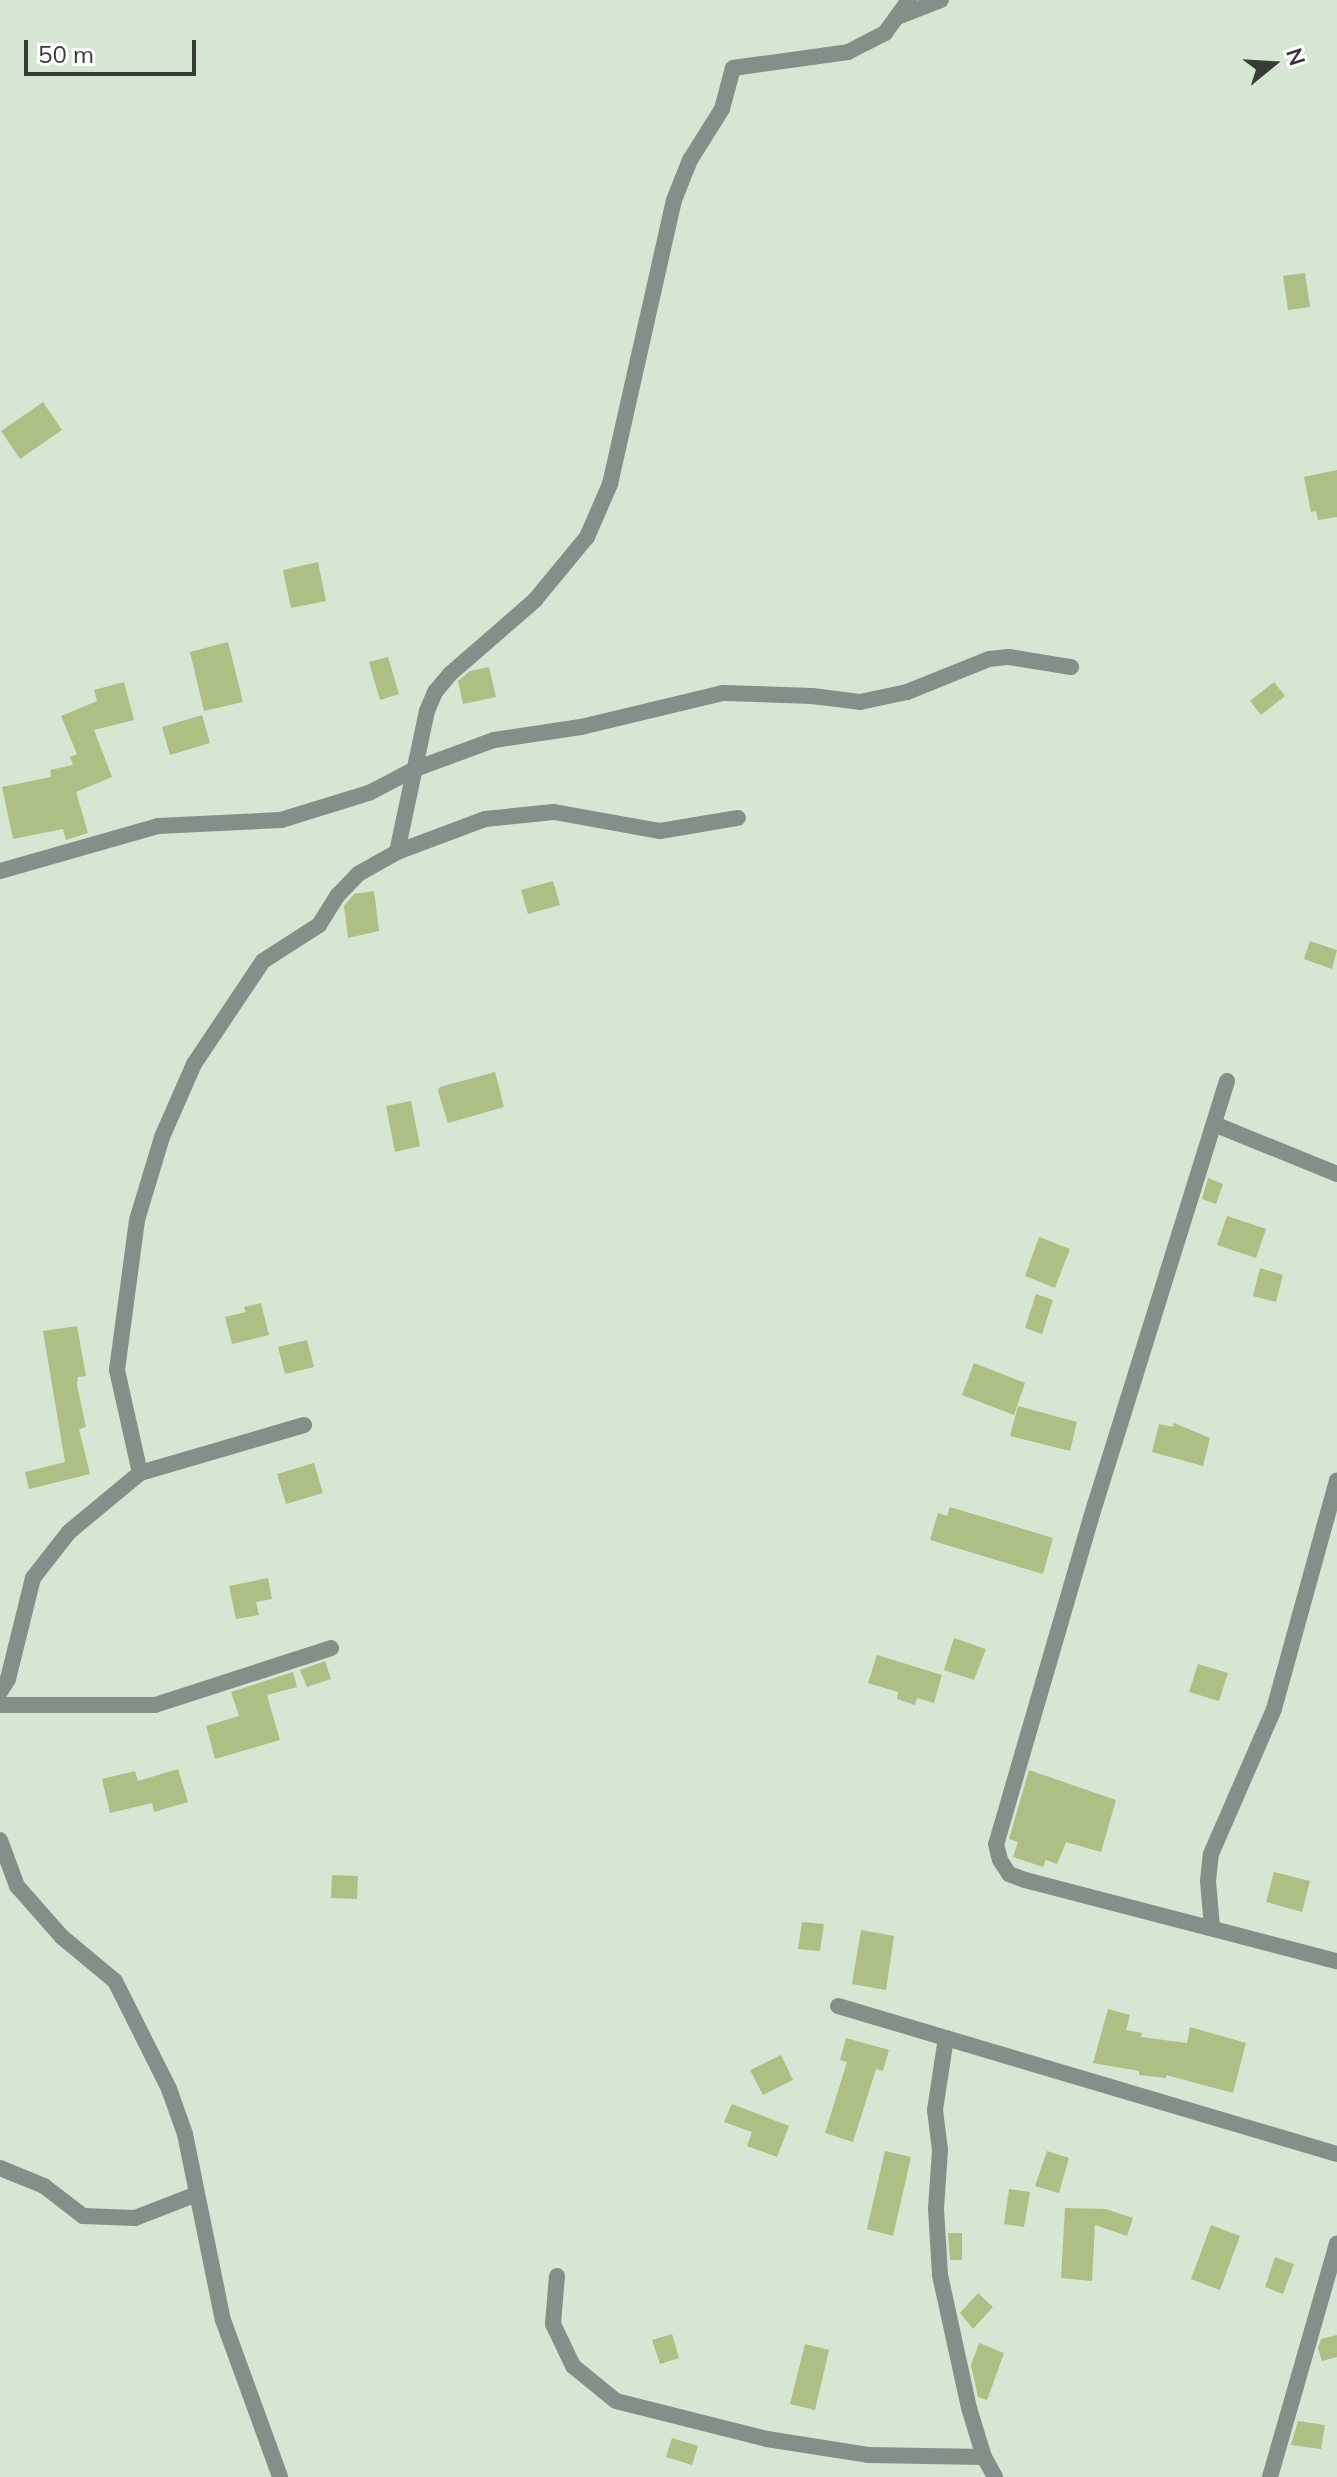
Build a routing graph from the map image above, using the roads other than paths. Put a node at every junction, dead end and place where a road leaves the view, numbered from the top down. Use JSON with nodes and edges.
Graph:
{"nodes":[{"id":1,"x":909,"y":0,"type":"edge"},
{"id":2,"x":941,"y":0,"type":"edge"},
{"id":3,"x":896,"y":18,"type":"junction"},
{"id":4,"x":1071,"y":667,"type":"dead end"},
{"id":5,"x":415,"y":769,"type":"junction"},
{"id":6,"x":738,"y":818,"type":"dead end"},
{"id":7,"x":397,"y":852,"type":"junction"},
{"id":8,"x":0,"y":871,"type":"edge"},
{"id":9,"x":1227,"y":1081,"type":"dead end"},
{"id":10,"x":1214,"y":1124,"type":"junction"},
{"id":11,"x":1337,"y":1174,"type":"edge"},
{"id":12,"x":304,"y":1425,"type":"dead end"},
{"id":13,"x":140,"y":1473,"type":"junction"},
{"id":14,"x":1337,"y":1481,"type":"edge"},
{"id":15,"x":331,"y":1648,"type":"dead end"},
{"id":16,"x":0,"y":1692,"type":"edge"},
{"id":17,"x":0,"y":1705,"type":"edge"},
{"id":18,"x":0,"y":1840,"type":"edge"},
{"id":19,"x":1212,"y":1927,"type":"junction"},
{"id":20,"x":1337,"y":1961,"type":"edge"},
{"id":21,"x":838,"y":2006,"type":"dead end"},
{"id":22,"x":946,"y":2038,"type":"junction"},
{"id":23,"x":1337,"y":2154,"type":"edge"},
{"id":24,"x":0,"y":2168,"type":"edge"},
{"id":25,"x":197,"y":2194,"type":"junction"},
{"id":26,"x":1337,"y":2243,"type":"edge"},
{"id":27,"x":557,"y":2276,"type":"dead end"},
{"id":28,"x":984,"y":2457,"type":"junction"},
{"id":29,"x":280,"y":2477,"type":"edge"},
{"id":30,"x":995,"y":2477,"type":"edge"},
{"id":31,"x":1270,"y":2477,"type":"edge"}],
"edges":[{"from":1,"to":3,"type":"street"},
{"from":2,"to":3,"type":"street"},
{"from":3,"to":5,"type":"street"},
{"from":4,"to":5,"type":"street"},
{"from":5,"to":7,"type":"street"},
{"from":5,"to":8,"type":"street"},
{"from":6,"to":7,"type":"street"},
{"from":7,"to":13,"type":"street"},
{"from":9,"to":10,"type":"street"},
{"from":10,"to":11,"type":"street"},
{"from":10,"to":19,"type":"street"},
{"from":12,"to":13,"type":"street"},
{"from":13,"to":16,"type":"street"},
{"from":14,"to":19,"type":"street"},
{"from":15,"to":17,"type":"street"},
{"from":18,"to":25,"type":"street"},
{"from":19,"to":20,"type":"street"},
{"from":21,"to":22,"type":"street"},
{"from":22,"to":23,"type":"street"},
{"from":22,"to":28,"type":"street"},
{"from":24,"to":25,"type":"street"},
{"from":25,"to":29,"type":"street"},
{"from":26,"to":31,"type":"street"},
{"from":27,"to":28,"type":"street"},
{"from":28,"to":30,"type":"street"}]}
